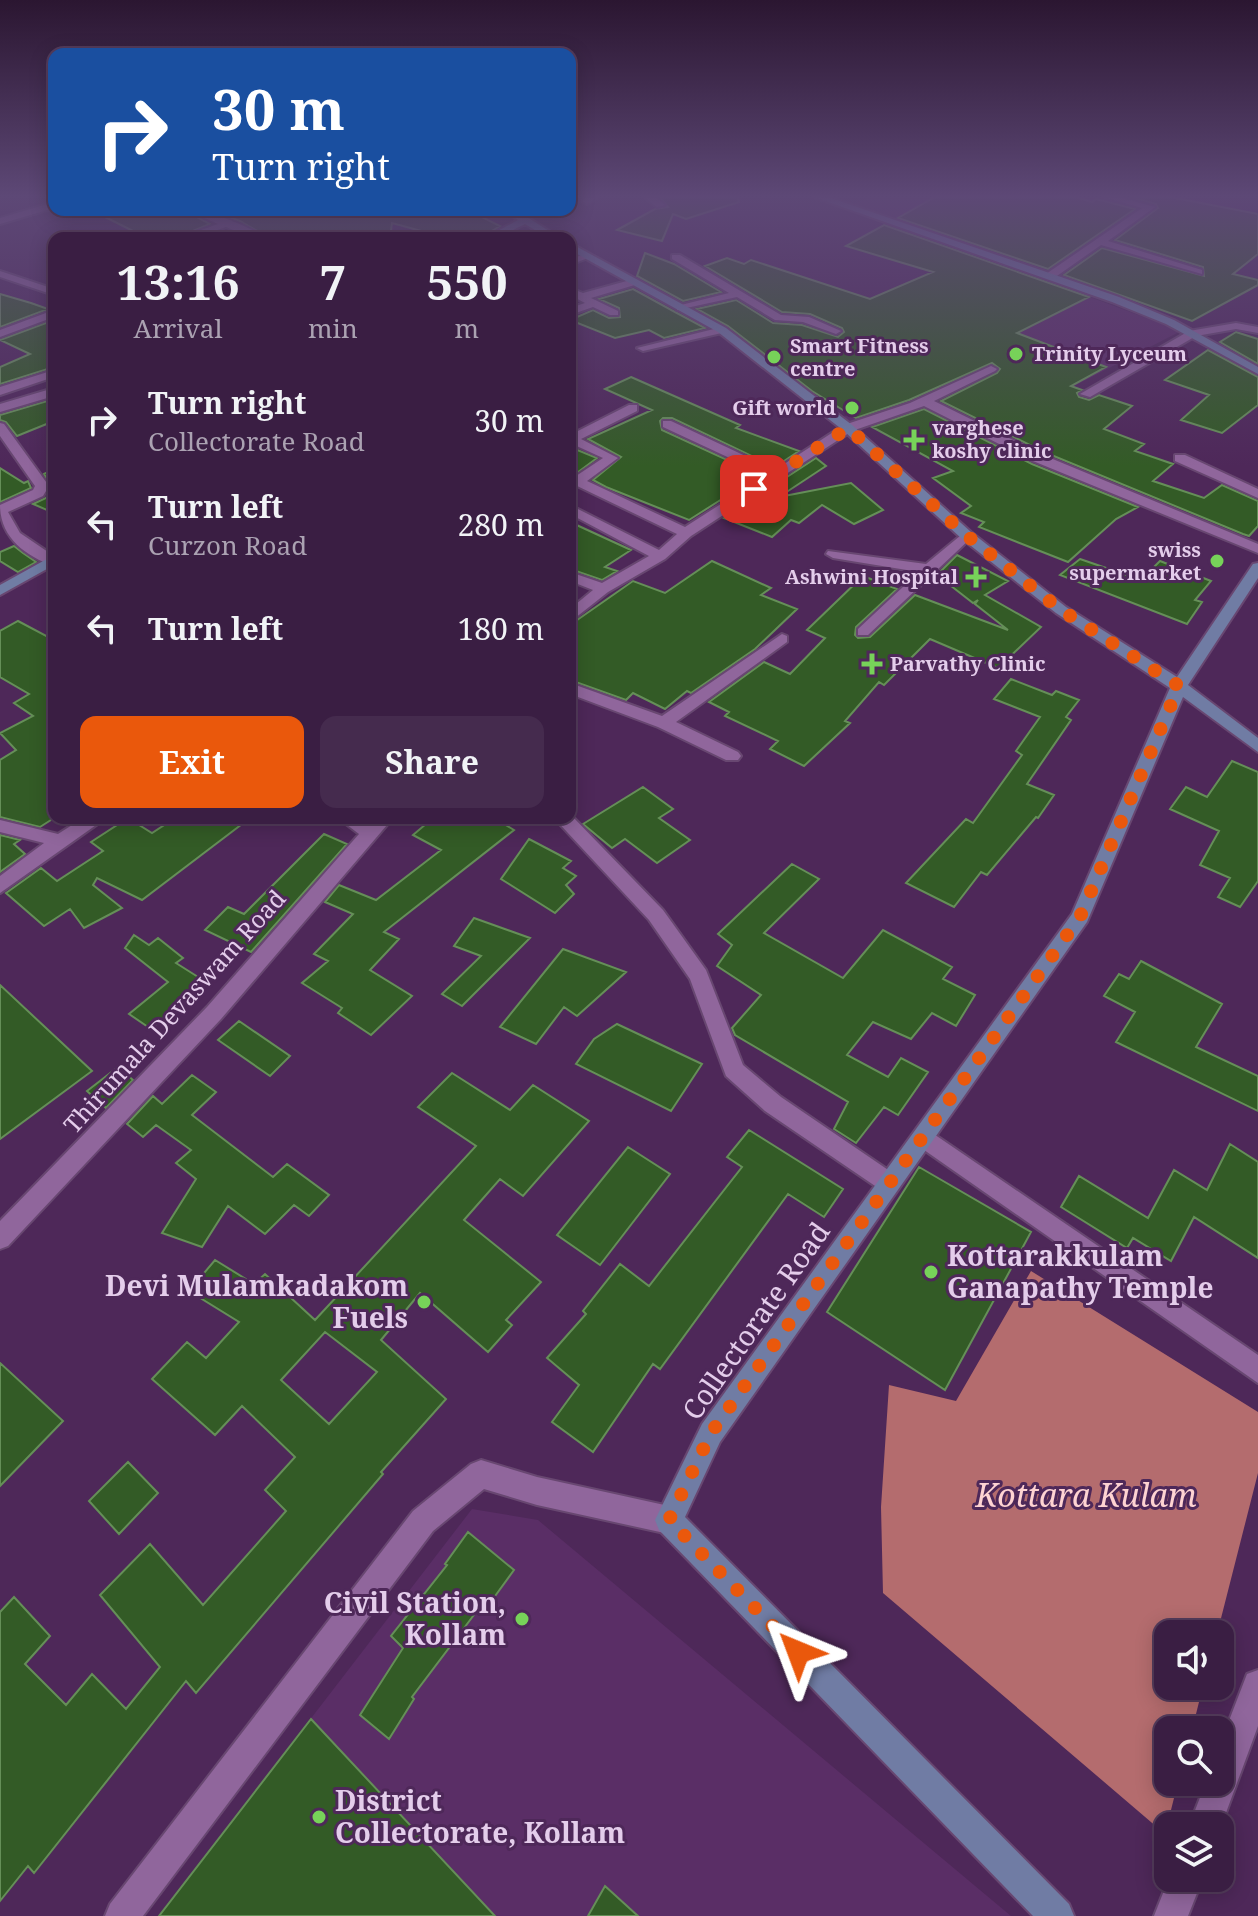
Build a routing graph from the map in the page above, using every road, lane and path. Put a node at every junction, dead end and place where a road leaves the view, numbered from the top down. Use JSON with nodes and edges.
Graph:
{"nodes":[{"id":1,"x":619,"y":286,"type":"edge"},
{"id":2,"x":642,"y":286,"type":"edge"},
{"id":3,"x":725,"y":286,"type":"edge"},
{"id":4,"x":1080,"y":286,"type":"edge"},
{"id":5,"x":576,"y":294,"type":"edge"},
{"id":6,"x":738,"y":294,"type":"junction"},
{"id":7,"x":582,"y":297,"type":"junction"},
{"id":8,"x":594,"y":303,"type":"junction"},
{"id":9,"x":681,"y":308,"type":"junction"},
{"id":10,"x":576,"y":310,"type":"edge"},
{"id":11,"x":614,"y":313,"type":"dead end"},
{"id":12,"x":48,"y":315,"type":"edge"},
{"id":13,"x":722,"y":330,"type":"junction"},
{"id":14,"x":1258,"y":330,"type":"edge"},
{"id":15,"x":836,"y":331,"type":"dead end"},
{"id":16,"x":1193,"y":333,"type":"junction"},
{"id":17,"x":0,"y":334,"type":"edge"},
{"id":18,"x":643,"y":348,"type":"dead end"},
{"id":19,"x":991,"y":369,"type":"dead end"},
{"id":20,"x":1258,"y":371,"type":"edge"},
{"id":21,"x":48,"y":375,"type":"edge"},
{"id":22,"x":0,"y":391,"type":"edge"},
{"id":23,"x":48,"y":394,"type":"edge"},
{"id":24,"x":1086,"y":394,"type":"dead end"},
{"id":25,"x":924,"y":401,"type":"junction"},
{"id":26,"x":0,"y":408,"type":"edge"},
{"id":27,"x":633,"y":408,"type":"dead end"},
{"id":28,"x":667,"y":424,"type":"dead end"},
{"id":29,"x":0,"y":427,"type":"edge"},
{"id":30,"x":848,"y":428,"type":"junction"},
{"id":31,"x":576,"y":436,"type":"edge"},
{"id":32,"x":576,"y":441,"type":"edge"},
{"id":33,"x":1180,"y":458,"type":"dead end"},
{"id":34,"x":776,"y":475,"type":"junction"},
{"id":35,"x":1258,"y":494,"type":"edge"},
{"id":36,"x":0,"y":510,"type":"edge"},
{"id":37,"x":576,"y":512,"type":"edge"},
{"id":38,"x":686,"y":533,"type":"junction"},
{"id":39,"x":966,"y":535,"type":"junction"},
{"id":40,"x":1258,"y":549,"type":"edge"},
{"id":41,"x":833,"y":554,"type":"dead end"},
{"id":42,"x":660,"y":556,"type":"junction"},
{"id":43,"x":48,"y":557,"type":"edge"},
{"id":44,"x":48,"y":563,"type":"edge"},
{"id":45,"x":1258,"y":567,"type":"edge"},
{"id":46,"x":928,"y":569,"type":"junction"},
{"id":47,"x":576,"y":578,"type":"edge"},
{"id":48,"x":603,"y":589,"type":"junction"},
{"id":49,"x":0,"y":591,"type":"edge"},
{"id":50,"x":576,"y":612,"type":"edge"},
{"id":51,"x":863,"y":632,"type":"dead end"},
{"id":52,"x":782,"y":639,"type":"dead end"},
{"id":53,"x":1179,"y":686,"type":"junction"},
{"id":54,"x":576,"y":690,"type":"edge"},
{"id":55,"x":664,"y":723,"type":"junction"},
{"id":56,"x":1258,"y":746,"type":"edge"},
{"id":57,"x":732,"y":756,"type":"dead end"},
{"id":58,"x":87,"y":824,"type":"edge"},
{"id":59,"x":569,"y":824,"type":"edge"},
{"id":60,"x":377,"y":825,"type":"edge"},
{"id":61,"x":0,"y":826,"type":"edge"},
{"id":62,"x":60,"y":841,"type":"junction"},
{"id":63,"x":0,"y":886,"type":"edge"},
{"id":64,"x":925,"y":1138,"type":"junction"},
{"id":65,"x":889,"y":1183,"type":"junction"},
{"id":66,"x":0,"y":1238,"type":"edge"},
{"id":67,"x":1258,"y":1370,"type":"edge"},
{"id":68,"x":669,"y":1520,"type":"junction"},
{"id":69,"x":1258,"y":1685,"type":"edge"},
{"id":70,"x":1210,"y":1812,"type":"edge"},
{"id":71,"x":1180,"y":1892,"type":"edge"},
{"id":72,"x":122,"y":1916,"type":"edge"},
{"id":73,"x":1057,"y":1916,"type":"edge"},
{"id":74,"x":1171,"y":1916,"type":"edge"}],
"edges":[{"from":1,"to":7,"type":"street"},
{"from":2,"to":9,"type":"main road"},
{"from":3,"to":6,"type":"street"},
{"from":4,"to":16,"type":"main road"},
{"from":5,"to":7,"type":"street"},
{"from":6,"to":9,"type":"street"},
{"from":6,"to":15,"type":"street"},
{"from":7,"to":8,"type":"street"},
{"from":8,"to":10,"type":"street"},
{"from":8,"to":11,"type":"street"},
{"from":9,"to":13,"type":"main road"},
{"from":12,"to":17,"type":"street"},
{"from":13,"to":18,"type":"street"},
{"from":13,"to":30,"type":"main road"},
{"from":14,"to":16,"type":"street"},
{"from":16,"to":20,"type":"main road"},
{"from":16,"to":24,"type":"street"},
{"from":19,"to":25,"type":"street"},
{"from":21,"to":22,"type":"street"},
{"from":23,"to":26,"type":"street"},
{"from":25,"to":30,"type":"street"},
{"from":25,"to":40,"type":"street"},
{"from":27,"to":31,"type":"street"},
{"from":28,"to":34,"type":"street"},
{"from":29,"to":36,"type":"street"},
{"from":30,"to":34,"type":"street"},
{"from":30,"to":39,"type":"main road"},
{"from":32,"to":38,"type":"street"},
{"from":33,"to":35,"type":"street"},
{"from":34,"to":38,"type":"street"},
{"from":36,"to":43,"type":"street"},
{"from":37,"to":42,"type":"street"},
{"from":38,"to":42,"type":"street"},
{"from":39,"to":46,"type":"street"},
{"from":39,"to":53,"type":"main road"},
{"from":41,"to":46,"type":"street"},
{"from":42,"to":48,"type":"street"},
{"from":44,"to":49,"type":"main road"},
{"from":45,"to":53,"type":"main road","name":"Collectorate Road"},
{"from":46,"to":51,"type":"street"},
{"from":47,"to":48,"type":"street"},
{"from":48,"to":50,"type":"street"},
{"from":52,"to":55,"type":"street"},
{"from":53,"to":56,"type":"main road"},
{"from":53,"to":64,"type":"main road","name":"Collectorate Road"},
{"from":54,"to":55,"type":"street"},
{"from":55,"to":57,"type":"street"},
{"from":58,"to":62,"type":"street"},
{"from":59,"to":65,"type":"street"},
{"from":60,"to":66,"type":"street","name":"Thirumala Devaswam Road"},
{"from":61,"to":62,"type":"street"},
{"from":62,"to":63,"type":"street"},
{"from":64,"to":65,"type":"main road","name":"Collectorate Road"},
{"from":64,"to":67,"type":"street"},
{"from":65,"to":68,"type":"main road","name":"Collectorate Road"},
{"from":68,"to":72,"type":"street"},
{"from":68,"to":73,"type":"main road"},
{"from":69,"to":70,"type":"street"},
{"from":71,"to":74,"type":"street"}]}
